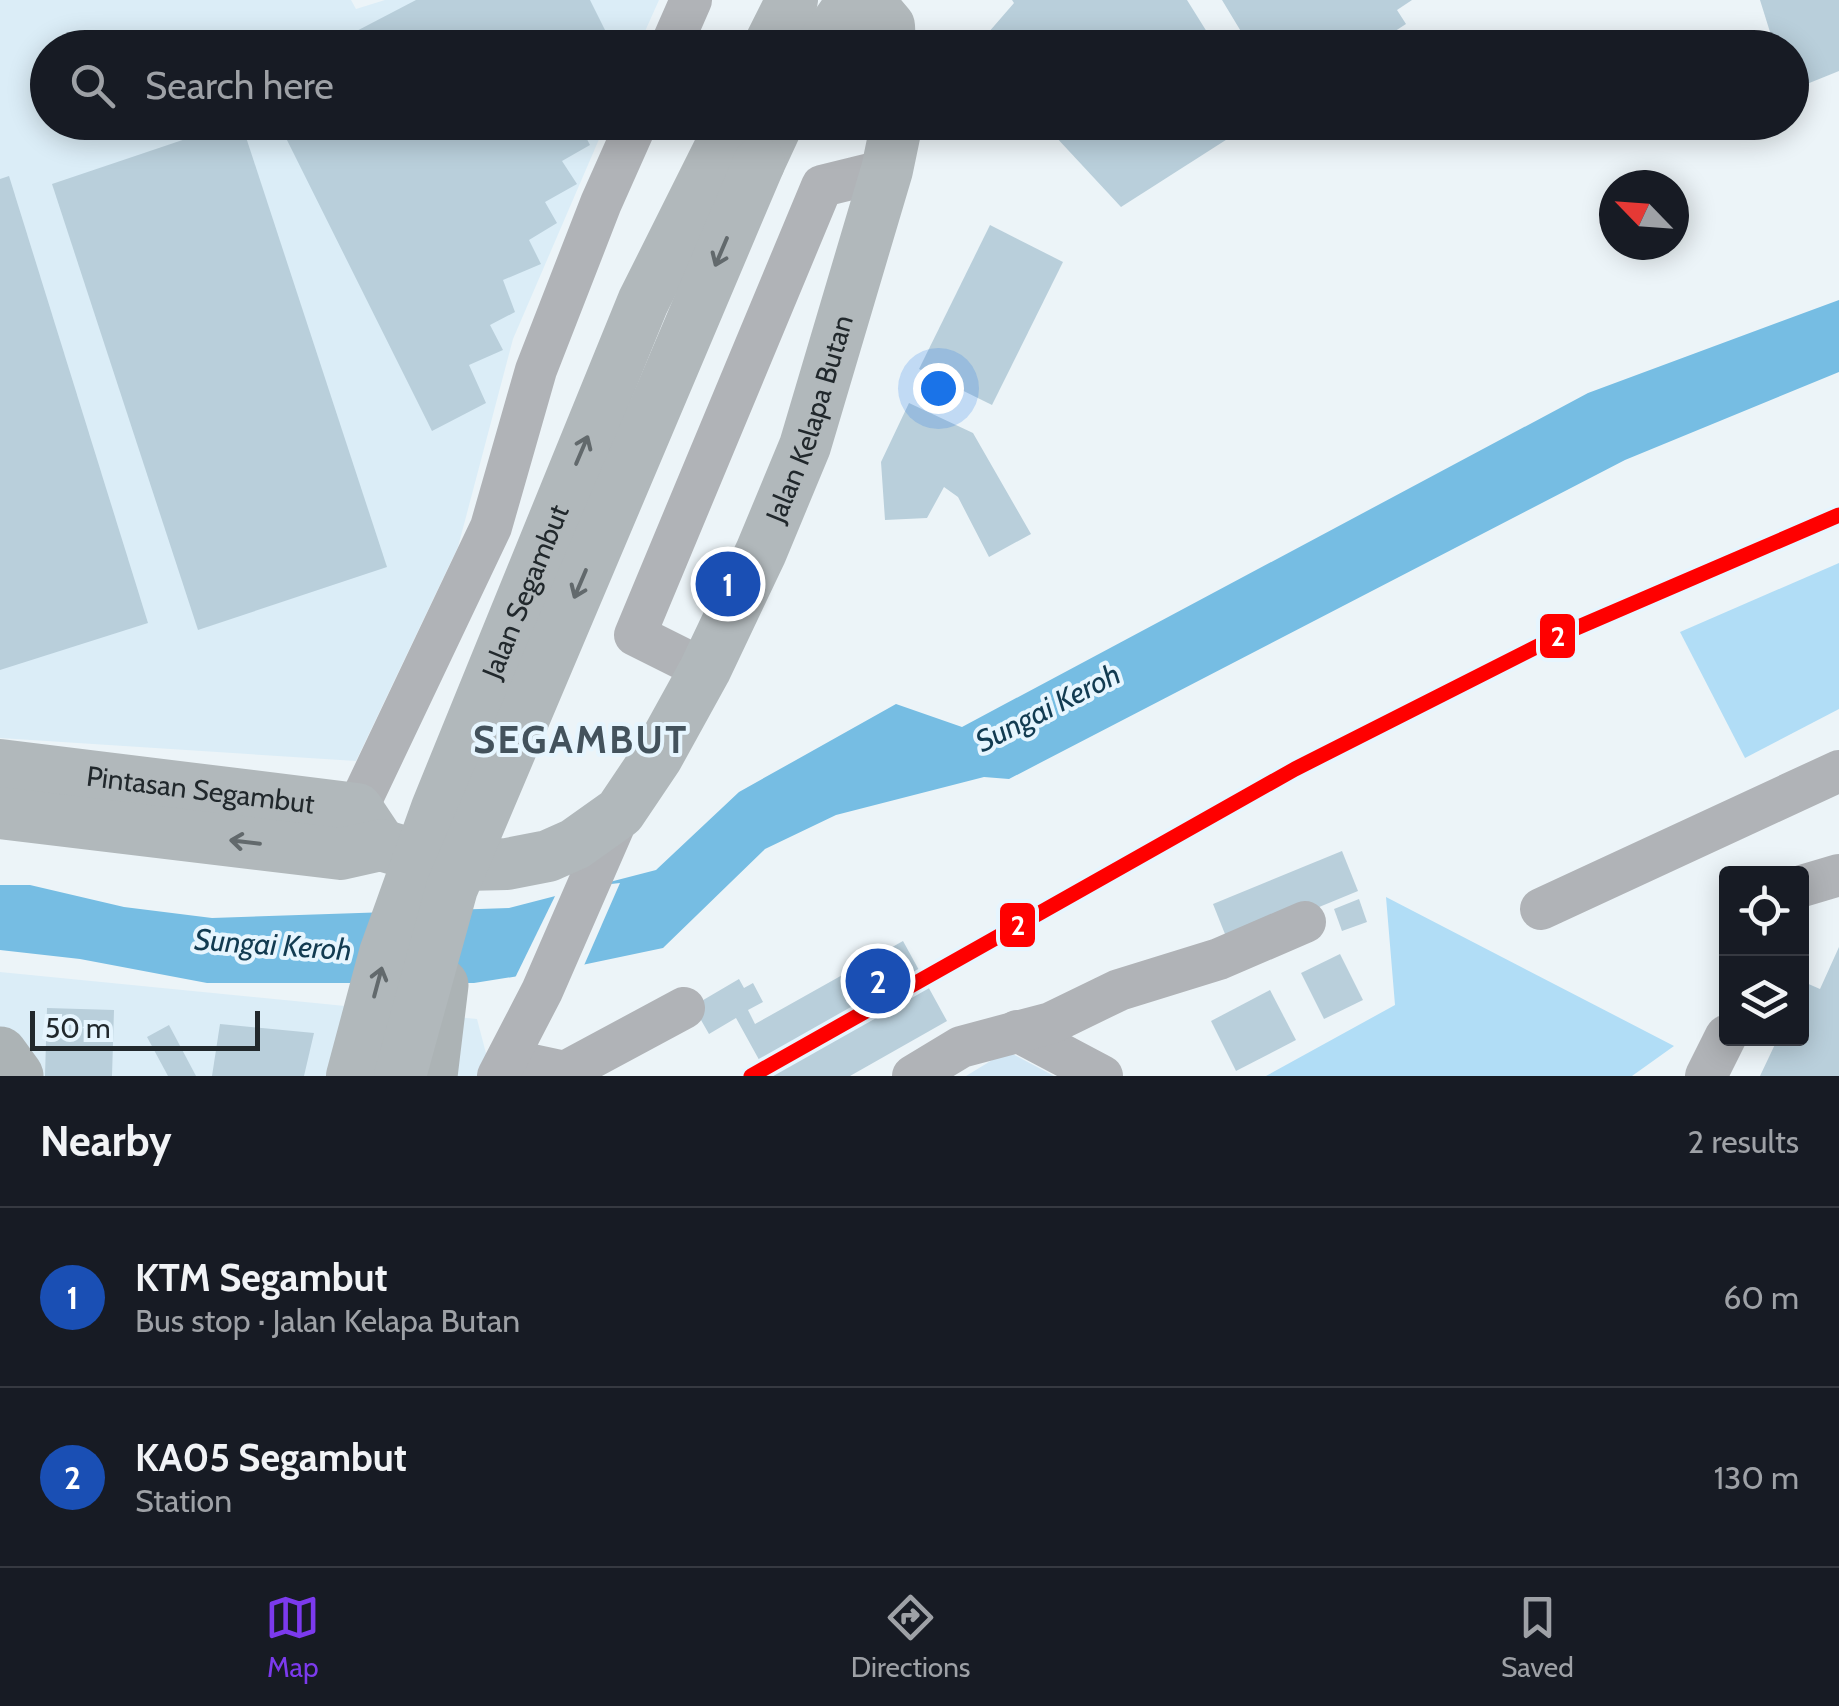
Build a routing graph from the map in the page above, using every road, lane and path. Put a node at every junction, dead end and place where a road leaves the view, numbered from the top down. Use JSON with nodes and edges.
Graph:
{"nodes":[{"id":1,"x":691,"y":0,"type":"edge"},
{"id":2,"x":773,"y":0,"type":"edge"},
{"id":3,"x":792,"y":0,"type":"edge"},
{"id":4,"x":840,"y":0,"type":"edge"},
{"id":5,"x":922,"y":0,"type":"edge"},
{"id":6,"x":678,"y":30,"type":"edge"},
{"id":7,"x":764,"y":30,"type":"edge"},
{"id":8,"x":777,"y":30,"type":"edge"},
{"id":9,"x":826,"y":30,"type":"edge"},
{"id":10,"x":832,"y":30,"type":"edge"},
{"id":11,"x":890,"y":30,"type":"edge"},
{"id":12,"x":916,"y":30,"type":"edge"},
{"id":13,"x":629,"y":140,"type":"edge"},
{"id":14,"x":747,"y":140,"type":"edge"},
{"id":15,"x":888,"y":140,"type":"edge"},
{"id":16,"x":890,"y":140,"type":"edge"},
{"id":17,"x":705,"y":670,"type":"junction"},
{"id":18,"x":0,"y":764,"type":"edge"},
{"id":19,"x":1839,"y":770,"type":"edge"},
{"id":20,"x":620,"y":812,"type":"junction"},
{"id":21,"x":0,"y":813,"type":"edge"},
{"id":22,"x":360,"y":836,"type":"junction"},
{"id":23,"x":1839,"y":875,"type":"edge"},
{"id":24,"x":1809,"y":884,"type":"edge"},
{"id":25,"x":452,"y":888,"type":"junction"},
{"id":26,"x":1541,"y":909,"type":"dead end"},
{"id":27,"x":1305,"y":922,"type":"dead end"},
{"id":28,"x":684,"y":1008,"type":"dead end"},
{"id":29,"x":1017,"y":1030,"type":"junction"},
{"id":30,"x":1721,"y":1046,"type":"edge"},
{"id":31,"x":0,"y":1054,"type":"edge"},
{"id":32,"x":504,"y":1068,"type":"edge"},
{"id":33,"x":16,"y":1076,"type":"edge"},
{"id":34,"x":352,"y":1076,"type":"edge"},
{"id":35,"x":400,"y":1076,"type":"edge"},
{"id":36,"x":430,"y":1076,"type":"edge"},
{"id":37,"x":913,"y":1076,"type":"edge"},
{"id":38,"x":1102,"y":1076,"type":"edge"},
{"id":39,"x":1706,"y":1076,"type":"edge"}],
"edges":[{"from":1,"to":6,"type":"street"},
{"from":2,"to":7,"type":"street"},
{"from":3,"to":8,"type":"main road"},
{"from":4,"to":9,"type":"main road"},
{"from":5,"to":12,"type":"main road"},
{"from":10,"to":11,"type":"main road"},
{"from":13,"to":22,"type":"street"},
{"from":14,"to":25,"type":"main road","name":"Jalan Segambut","one_way":true,"bridge":true},
{"from":34,"to":14,"type":"main road","name":"Jalan Segambut","one_way":true,"bridge":true},
{"from":15,"to":17,"type":"street"},
{"from":16,"to":17,"type":"main road","name":"Jalan Kelapa Butan"},
{"from":17,"to":20,"type":"main road","name":"Jalan Kelapa Butan"},
{"from":18,"to":22,"type":"main road","name":"Pintasan Segambut"},
{"from":19,"to":26,"type":"street"},
{"from":20,"to":22,"type":"main road","name":"Pintasan Segambut"},
{"from":20,"to":32,"type":"street","name":"Jalan Kelapa Butan"},
{"from":22,"to":21,"type":"main road","name":"Pintasan Segambut","one_way":true},
{"from":23,"to":24,"type":"street"},
{"from":25,"to":35,"type":"main road","name":"Jalan Segambut","bridge":true},
{"from":25,"to":36,"type":"highway","bridge":true},
{"from":27,"to":29,"type":"street"},
{"from":28,"to":32,"type":"street"},
{"from":29,"to":37,"type":"street"},
{"from":29,"to":38,"type":"street"},
{"from":30,"to":39,"type":"street"},
{"from":31,"to":33,"type":"highway"}]}
